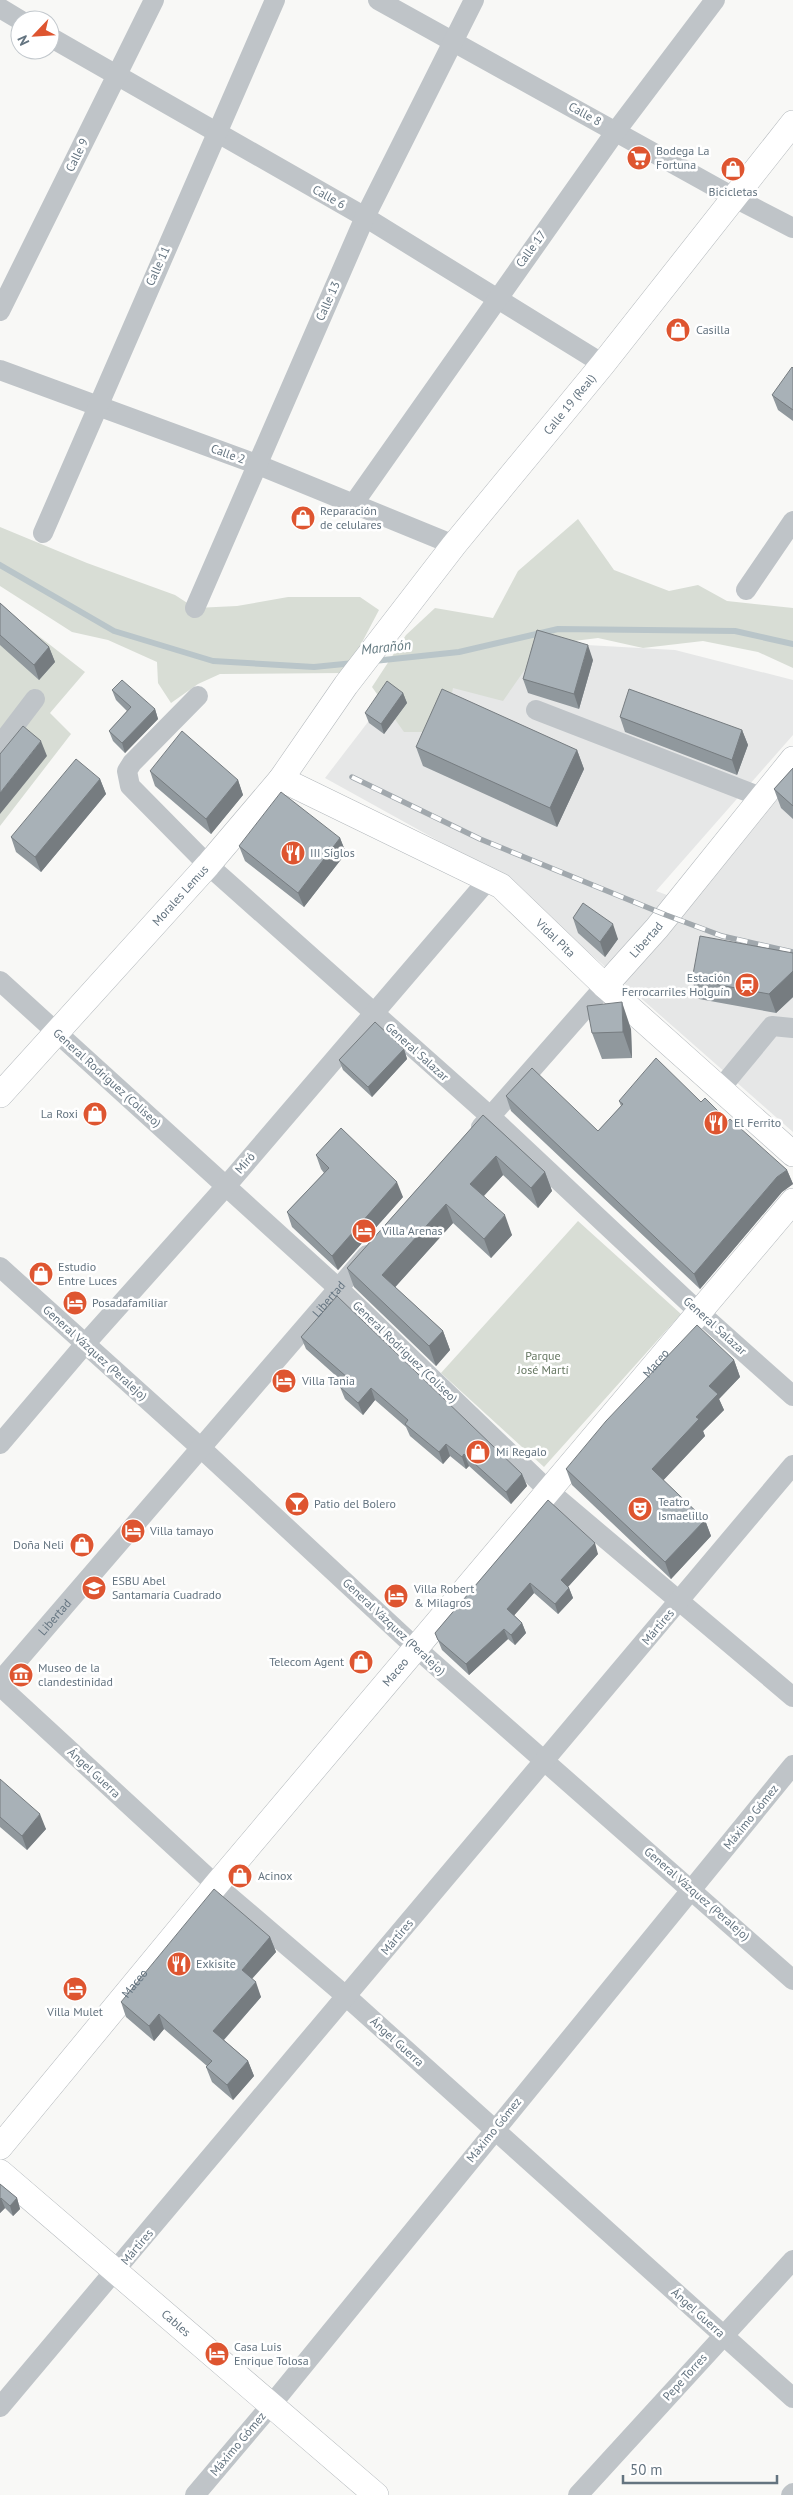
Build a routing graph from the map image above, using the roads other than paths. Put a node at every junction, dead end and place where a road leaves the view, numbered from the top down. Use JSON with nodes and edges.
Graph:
{"nodes":[{"id":1,"x":154,"y":0,"type":"edge"},
{"id":2,"x":275,"y":0,"type":"edge"},
{"id":3,"x":378,"y":0,"type":"edge"},
{"id":4,"x":474,"y":0,"type":"edge"},
{"id":5,"x":715,"y":0,"type":"edge"},
{"id":6,"x":453,"y":42,"type":"junction"},
{"id":7,"x":60,"y":43,"type":"edge"},
{"id":8,"x":116,"y":75,"type":"junction"},
{"id":9,"x":793,"y":123,"type":"edge"},
{"id":10,"x":616,"y":131,"type":"junction"},
{"id":11,"x":216,"y":134,"type":"junction"},
{"id":12,"x":735,"y":198,"type":"junction"},
{"id":13,"x":365,"y":217,"type":"junction"},
{"id":14,"x":793,"y":228,"type":"edge"},
{"id":15,"x":497,"y":297,"type":"junction"},
{"id":16,"x":0,"y":311,"type":"edge"},
{"id":17,"x":603,"y":364,"type":"junction"},
{"id":18,"x":0,"y":370,"type":"edge"},
{"id":19,"x":98,"y":406,"type":"junction"},
{"id":20,"x":256,"y":464,"type":"junction"},
{"id":21,"x":354,"y":503,"type":"junction"},
{"id":22,"x":793,"y":521,"type":"edge"},
{"id":23,"x":43,"y":533,"type":"dead end"},
{"id":24,"x":454,"y":545,"type":"junction"},
{"id":25,"x":746,"y":590,"type":"dead end"},
{"id":26,"x":195,"y":608,"type":"dead end"},
{"id":27,"x":346,"y":685,"type":"joint"},
{"id":28,"x":198,"y":696,"type":"dead end"},
{"id":29,"x":35,"y":699,"type":"dead end"},
{"id":30,"x":536,"y":710,"type":"dead end"},
{"id":31,"x":0,"y":745,"type":"edge"},
{"id":32,"x":793,"y":759,"type":"edge"},
{"id":33,"x":281,"y":780,"type":"junction"},
{"id":34,"x":761,"y":797,"type":"junction"},
{"id":35,"x":208,"y":866,"type":"junction"},
{"id":36,"x":488,"y":880,"type":"junction"},
{"id":37,"x":0,"y":981,"type":"edge"},
{"id":38,"x":605,"y":986,"type":"junction"},
{"id":39,"x":374,"y":1014,"type":"junction"},
{"id":40,"x":793,"y":1028,"type":"edge"},
{"id":41,"x":57,"y":1033,"type":"junction"},
{"id":42,"x":720,"y":1089,"type":"junction"},
{"id":43,"x":0,"y":1096,"type":"edge"},
{"id":44,"x":490,"y":1117,"type":"junction"},
{"id":45,"x":471,"y":1140,"type":"edge"},
{"id":46,"x":793,"y":1154,"type":"edge"},
{"id":47,"x":227,"y":1185,"type":"junction"},
{"id":48,"x":793,"y":1201,"type":"edge"},
{"id":49,"x":378,"y":1244,"type":"edge"},
{"id":50,"x":0,"y":1267,"type":"edge"},
{"id":51,"x":338,"y":1288,"type":"junction"},
{"id":52,"x":700,"y":1313,"type":"junction"},
{"id":53,"x":85,"y":1344,"type":"junction"},
{"id":54,"x":793,"y":1396,"type":"edge"},
{"id":55,"x":0,"y":1444,"type":"edge"},
{"id":56,"x":202,"y":1449,"type":"junction"},
{"id":57,"x":793,"y":1465,"type":"edge"},
{"id":58,"x":550,"y":1492,"type":"junction"},
{"id":59,"x":679,"y":1601,"type":"junction"},
{"id":60,"x":416,"y":1648,"type":"junction"},
{"id":61,"x":0,"y":1681,"type":"edge"},
{"id":62,"x":0,"y":1686,"type":"edge"},
{"id":63,"x":793,"y":1697,"type":"edge"},
{"id":64,"x":545,"y":1762,"type":"junction"},
{"id":65,"x":793,"y":1765,"type":"edge"},
{"id":66,"x":216,"y":1885,"type":"junction"},
{"id":67,"x":693,"y":1890,"type":"junction"},
{"id":68,"x":793,"y":1980,"type":"edge"},
{"id":69,"x":347,"y":1997,"type":"junction"},
{"id":70,"x":494,"y":2130,"type":"junction"},
{"id":71,"x":0,"y":2147,"type":"edge"},
{"id":72,"x":0,"y":2172,"type":"edge"},
{"id":73,"x":793,"y":2260,"type":"edge"},
{"id":74,"x":116,"y":2271,"type":"junction"},
{"id":75,"x":724,"y":2336,"type":"junction"},
{"id":76,"x":793,"y":2398,"type":"edge"},
{"id":77,"x":272,"y":2404,"type":"junction"},
{"id":78,"x":0,"y":2407,"type":"edge"},
{"id":79,"x":195,"y":2495,"type":"edge"},
{"id":80,"x":376,"y":2495,"type":"edge"},
{"id":81,"x":578,"y":2495,"type":"edge"}],
"edges":[{"from":1,"to":8,"type":"street","name":"Calle 9"},
{"from":2,"to":11,"type":"street","name":"Calle 11"},
{"from":3,"to":6,"type":"street","name":"Calle 8"},
{"from":4,"to":6,"type":"street","name":"Calle 13"},
{"from":5,"to":10,"type":"street","name":"Calle 17"},
{"from":6,"to":10,"type":"street","name":"Calle 8"},
{"from":6,"to":13,"type":"street","name":"Calle 13"},
{"from":7,"to":8,"type":"street","name":"Calle 6"},
{"from":8,"to":11,"type":"street","name":"Calle 6"},
{"from":8,"to":16,"type":"street","name":"Calle 9"},
{"from":9,"to":12,"type":"main road","name":"Calle 19 (Real)"},
{"from":10,"to":12,"type":"street","name":"Calle 8"},
{"from":10,"to":15,"type":"street","name":"Calle 17"},
{"from":11,"to":13,"type":"street","name":"Calle 6"},
{"from":11,"to":19,"type":"street","name":"Calle 11"},
{"from":12,"to":14,"type":"street","name":"Calle 8"},
{"from":12,"to":17,"type":"main road","name":"Calle 19 (Real)"},
{"from":13,"to":15,"type":"street","name":"Calle 6"},
{"from":13,"to":20,"type":"street","name":"Calle 13"},
{"from":15,"to":17,"type":"street","name":"Calle 6"},
{"from":15,"to":21,"type":"street","name":"Calle 17"},
{"from":17,"to":24,"type":"main road","name":"Calle 19 (Real)"},
{"from":18,"to":19,"type":"street","name":"Calle 2"},
{"from":19,"to":20,"type":"street","name":"Calle 2"},
{"from":19,"to":23,"type":"street","name":"Calle 11"},
{"from":20,"to":21,"type":"street","name":"Calle 2"},
{"from":20,"to":26,"type":"street","name":"Calle 13"},
{"from":21,"to":24,"type":"street","name":"Calle 2"},
{"from":22,"to":25,"type":"street"},
{"from":24,"to":27,"type":"main road","name":"Calle 19 (Real)"},
{"from":27,"to":33,"type":"main road","name":"Morales Lemus"},
{"from":28,"to":35,"type":"street","name":"General Salazar"},
{"from":29,"to":31,"type":"street"},
{"from":30,"to":34,"type":"street"},
{"from":32,"to":34,"type":"main road","name":"Libertad"},
{"from":33,"to":35,"type":"main road","name":"Morales Lemus"},
{"from":33,"to":36,"type":"main road","name":"Vidal Pita"},
{"from":34,"to":38,"type":"main road","name":"Libertad"},
{"from":35,"to":39,"type":"street","name":"General Salazar"},
{"from":35,"to":41,"type":"main road","name":"Morales Lemus"},
{"from":36,"to":38,"type":"main road","name":"Vidal Pita"},
{"from":36,"to":39,"type":"street","name":"Miró"},
{"from":37,"to":41,"type":"street","name":"General Rodríguez (Coliseo)"},
{"from":38,"to":42,"type":"main road","name":"Vidal Pita"},
{"from":38,"to":44,"type":"street","name":"Libertad"},
{"from":39,"to":44,"type":"street","name":"General Salazar"},
{"from":39,"to":47,"type":"street","name":"Miró"},
{"from":40,"to":42,"type":"street"},
{"from":41,"to":43,"type":"main road","name":"Morales Lemus"},
{"from":41,"to":47,"type":"street","name":"General Rodríguez (Coliseo)"},
{"from":42,"to":46,"type":"main road","name":"Vidal Pita"},
{"from":44,"to":45,"type":"street","name":"Libertad"},
{"from":44,"to":52,"type":"street","name":"General Salazar"},
{"from":47,"to":51,"type":"street","name":"General Rodríguez (Coliseo)"},
{"from":47,"to":53,"type":"street","name":"Miró"},
{"from":48,"to":52,"type":"main road","name":"Maceo"},
{"from":49,"to":51,"type":"street","name":"Libertad"},
{"from":50,"to":53,"type":"street","name":"General Vázquez (Peralejo)"},
{"from":51,"to":56,"type":"street","name":"Libertad"},
{"from":51,"to":58,"type":"street","name":"General Rodríguez (Coliseo)"},
{"from":52,"to":54,"type":"street","name":"General Salazar"},
{"from":52,"to":58,"type":"main road","name":"Maceo"},
{"from":53,"to":55,"type":"street","name":"Miró"},
{"from":53,"to":56,"type":"street","name":"General Vázquez (Peralejo)"},
{"from":56,"to":60,"type":"street","name":"General Vázquez (Peralejo)"},
{"from":56,"to":61,"type":"street","name":"Libertad"},
{"from":57,"to":59,"type":"street","name":"Mártires"},
{"from":58,"to":59,"type":"street","name":"General Rodríguez (Coliseo)"},
{"from":58,"to":60,"type":"main road","name":"Maceo"},
{"from":59,"to":63,"type":"street","name":"General Rodríguez (Coliseo)"},
{"from":59,"to":64,"type":"street","name":"Mártires"},
{"from":60,"to":64,"type":"street","name":"General Vázquez (Peralejo)"},
{"from":60,"to":66,"type":"main road","name":"Maceo"},
{"from":62,"to":66,"type":"street","name":"Ángel Guerra"},
{"from":64,"to":67,"type":"street","name":"General Vázquez (Peralejo)"},
{"from":64,"to":69,"type":"street","name":"Mártires"},
{"from":65,"to":67,"type":"street","name":"Máximo Gómez"},
{"from":66,"to":69,"type":"street","name":"Ángel Guerra"},
{"from":66,"to":71,"type":"main road","name":"Maceo"},
{"from":67,"to":68,"type":"street","name":"General Vázquez (Peralejo)"},
{"from":67,"to":70,"type":"street","name":"Máximo Gómez"},
{"from":69,"to":70,"type":"street","name":"Ángel Guerra"},
{"from":69,"to":74,"type":"street","name":"Mártires"},
{"from":70,"to":75,"type":"street","name":"Ángel Guerra"},
{"from":70,"to":77,"type":"street","name":"Máximo Gómez"},
{"from":72,"to":74,"type":"main road","name":"Cables"},
{"from":73,"to":75,"type":"street","name":"Pepe Torres"},
{"from":74,"to":77,"type":"main road","name":"Cables"},
{"from":74,"to":78,"type":"street","name":"Mártires"},
{"from":75,"to":76,"type":"street","name":"Ángel Guerra"},
{"from":75,"to":81,"type":"street","name":"Pepe Torres"},
{"from":77,"to":79,"type":"street","name":"Máximo Gómez"},
{"from":77,"to":80,"type":"main road","name":"Cables"}]}
